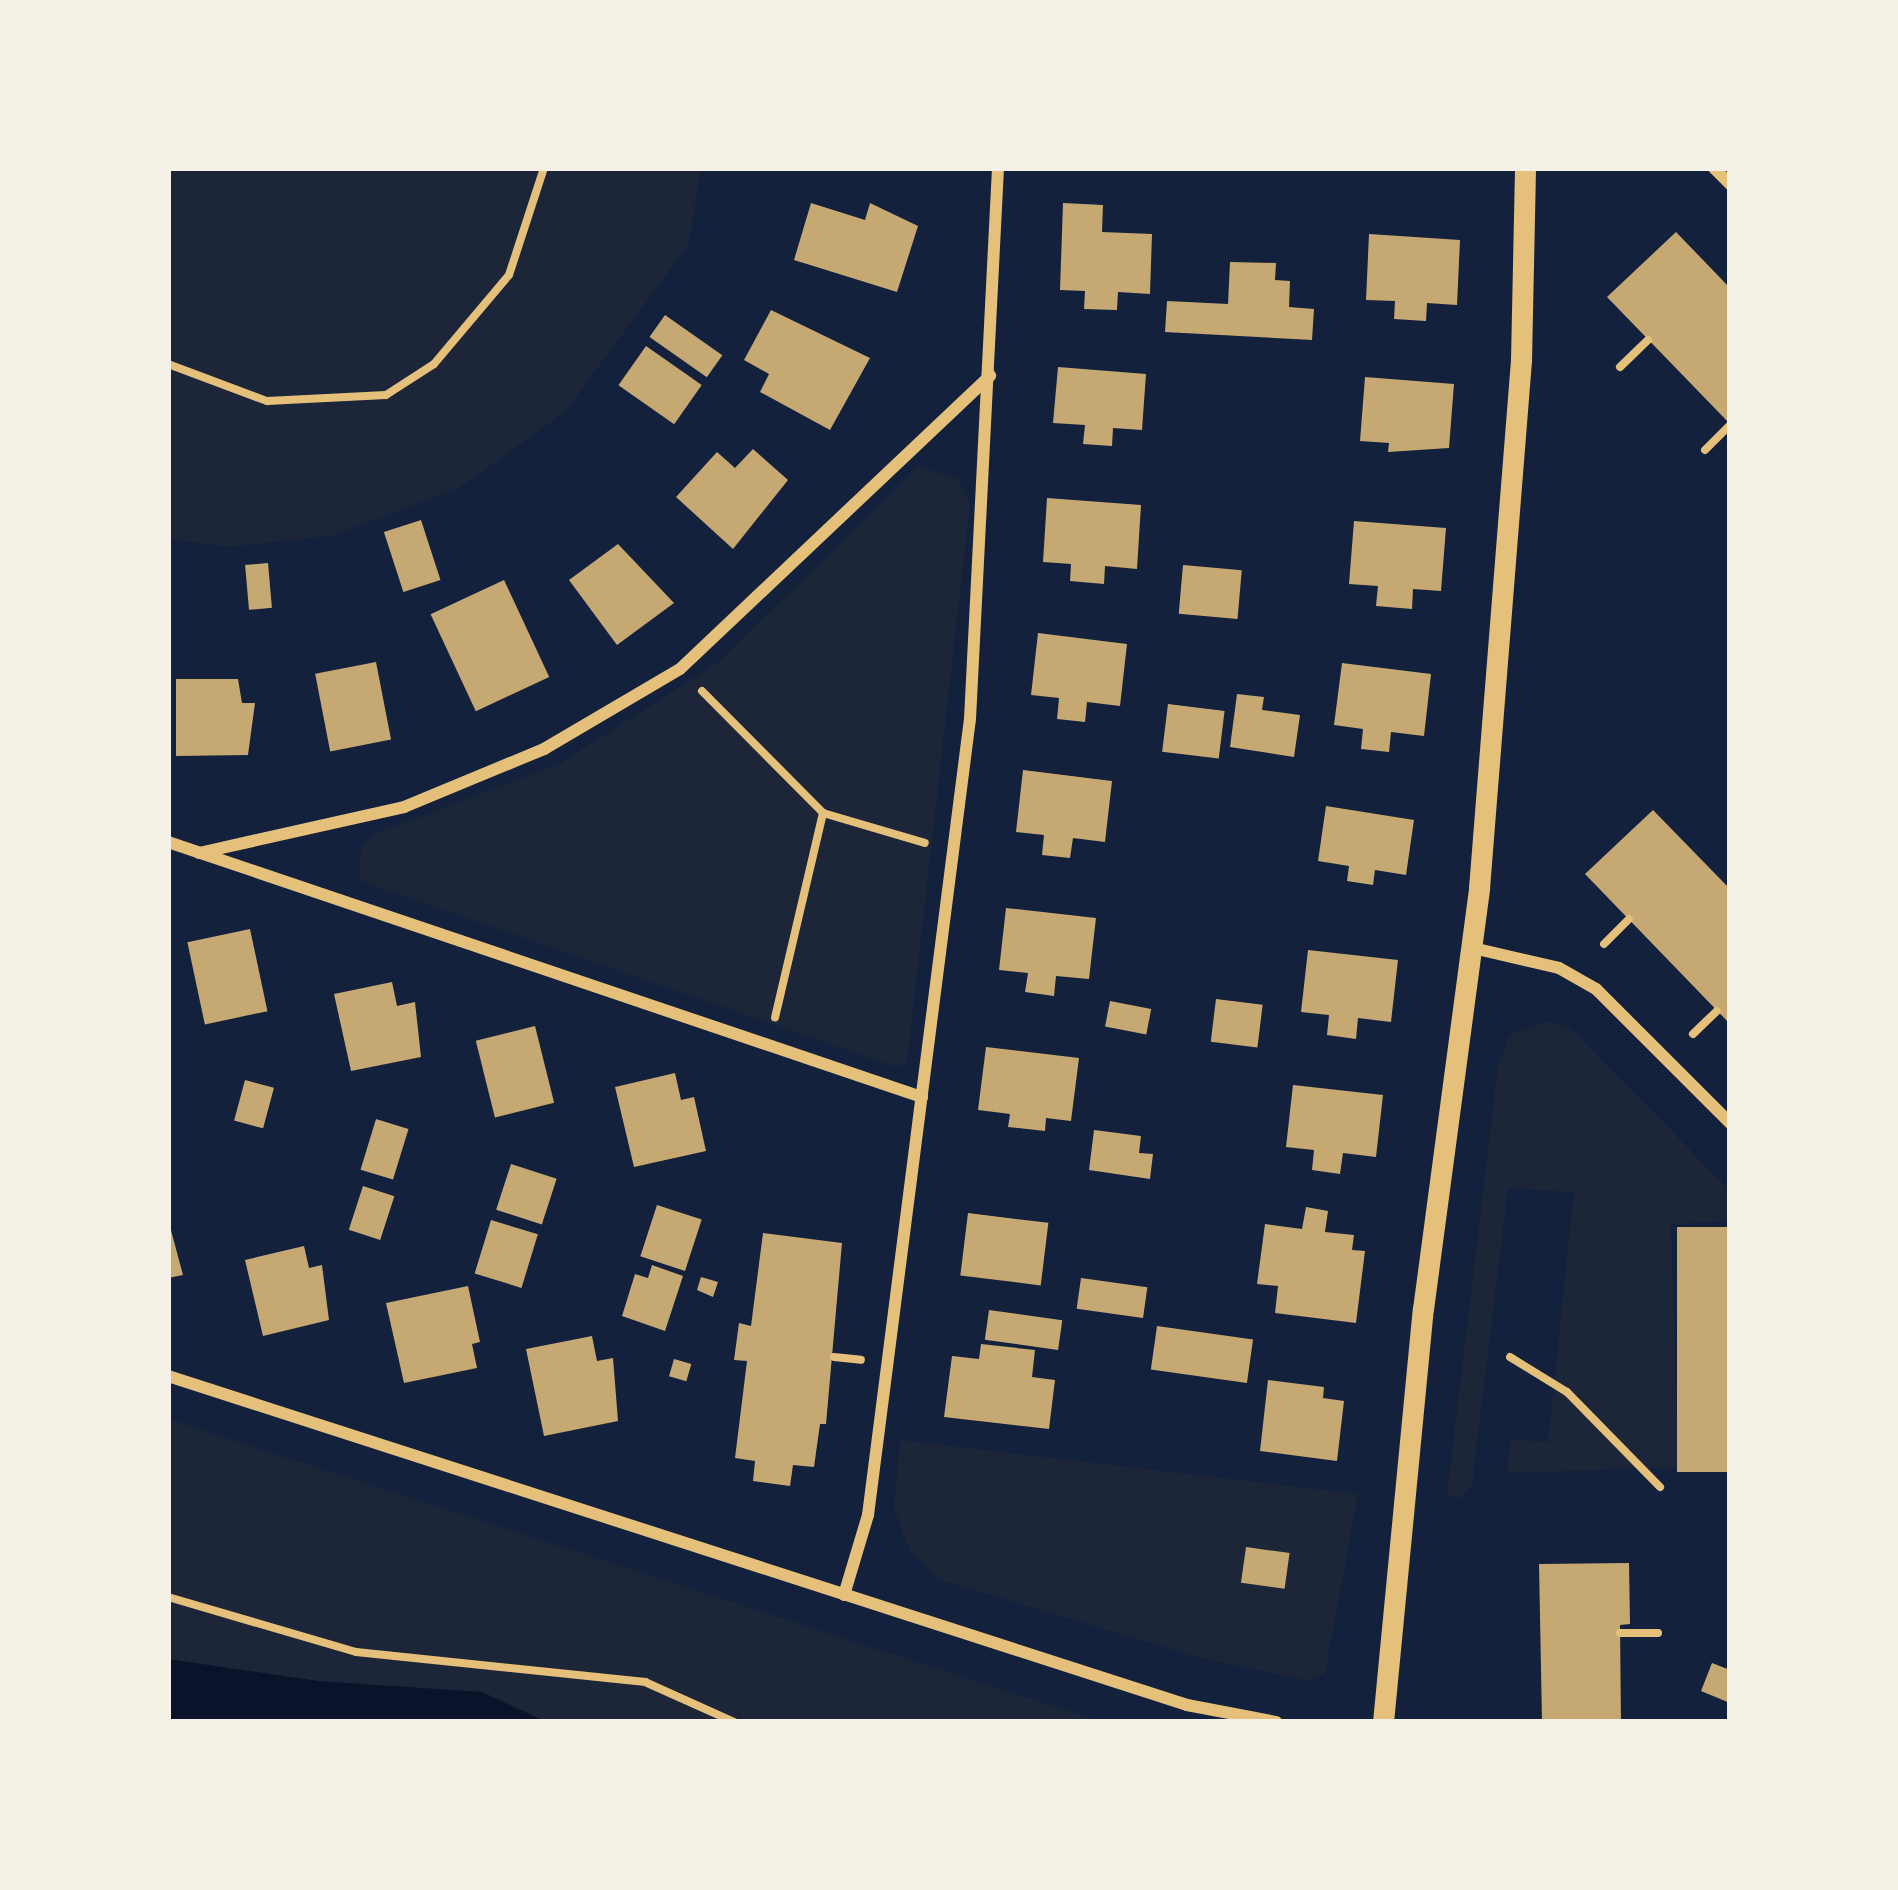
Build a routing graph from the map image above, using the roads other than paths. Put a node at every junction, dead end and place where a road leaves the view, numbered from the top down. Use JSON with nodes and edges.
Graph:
{"nodes":[{"id":1,"x":998,"y":168,"type":"edge"},
{"id":2,"x":1525,"y":168,"type":"edge"},
{"id":3,"x":1714,"y":168,"type":"edge"},
{"id":4,"x":1730,"y":184,"type":"edge"},
{"id":5,"x":990,"y":376,"type":"junction"},
{"id":6,"x":168,"y":842,"type":"edge"},
{"id":7,"x":199,"y":853,"type":"junction"},
{"id":8,"x":1473,"y":948,"type":"junction"},
{"id":9,"x":922,"y":1096,"type":"junction"},
{"id":10,"x":1730,"y":1124,"type":"edge"},
{"id":11,"x":168,"y":1376,"type":"edge"},
{"id":12,"x":844,"y":1595,"type":"junction"},
{"id":13,"x":1276,"y":1722,"type":"edge"},
{"id":14,"x":1383,"y":1722,"type":"edge"}],
"edges":[{"from":1,"to":5,"type":"street"},
{"from":2,"to":8,"type":"street"},
{"from":3,"to":4,"type":"street"},
{"from":5,"to":7,"type":"street"},
{"from":5,"to":9,"type":"street"},
{"from":6,"to":7,"type":"street"},
{"from":7,"to":9,"type":"street"},
{"from":8,"to":10,"type":"street"},
{"from":8,"to":14,"type":"street"},
{"from":9,"to":12,"type":"street"},
{"from":11,"to":12,"type":"street"},
{"from":12,"to":13,"type":"street"}]}
